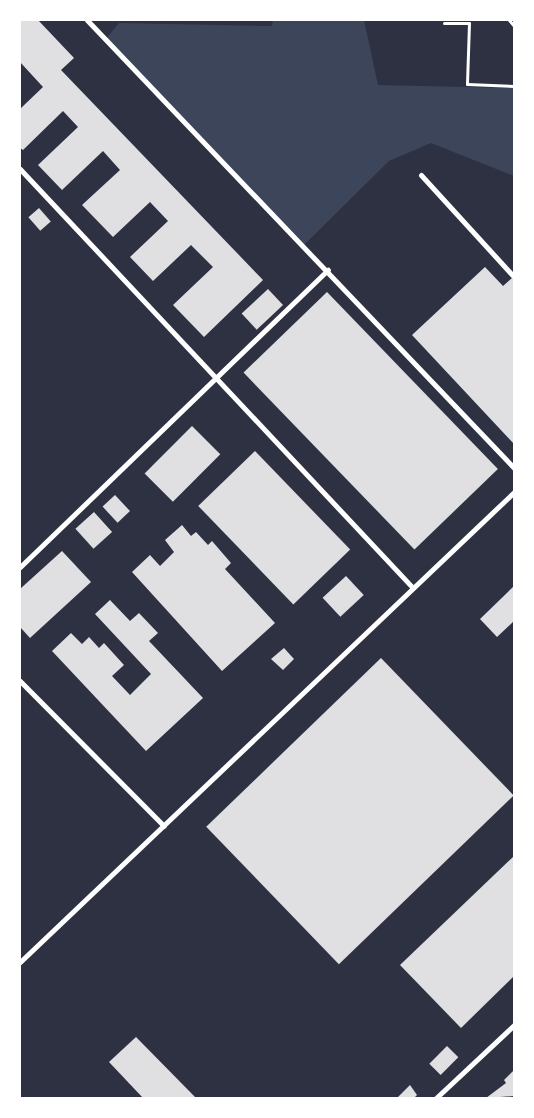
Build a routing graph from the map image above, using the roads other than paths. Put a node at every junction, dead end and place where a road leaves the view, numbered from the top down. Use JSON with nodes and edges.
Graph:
{"nodes":[{"id":1,"x":86,"y":20,"type":"edge"},
{"id":2,"x":20,"y":169,"type":"edge"},
{"id":3,"x":420,"y":175,"type":"dead end"},
{"id":4,"x":328,"y":270,"type":"junction"},
{"id":5,"x":514,"y":277,"type":"edge"},
{"id":6,"x":216,"y":378,"type":"junction"},
{"id":7,"x":514,"y":468,"type":"edge"},
{"id":8,"x":514,"y":492,"type":"edge"},
{"id":9,"x":20,"y":567,"type":"edge"},
{"id":10,"x":413,"y":588,"type":"junction"},
{"id":11,"x":20,"y":681,"type":"edge"},
{"id":12,"x":164,"y":826,"type":"junction"},
{"id":13,"x":20,"y":962,"type":"edge"},
{"id":14,"x":514,"y":1025,"type":"edge"},
{"id":15,"x":436,"y":1098,"type":"edge"}],
"edges":[{"from":1,"to":4,"type":"street"},
{"from":2,"to":6,"type":"street"},
{"from":3,"to":5,"type":"street"},
{"from":4,"to":6,"type":"street"},
{"from":4,"to":7,"type":"street"},
{"from":6,"to":9,"type":"street"},
{"from":6,"to":10,"type":"street"},
{"from":8,"to":10,"type":"street"},
{"from":10,"to":12,"type":"street"},
{"from":11,"to":12,"type":"street"},
{"from":12,"to":13,"type":"street"},
{"from":14,"to":15,"type":"street"}]}
